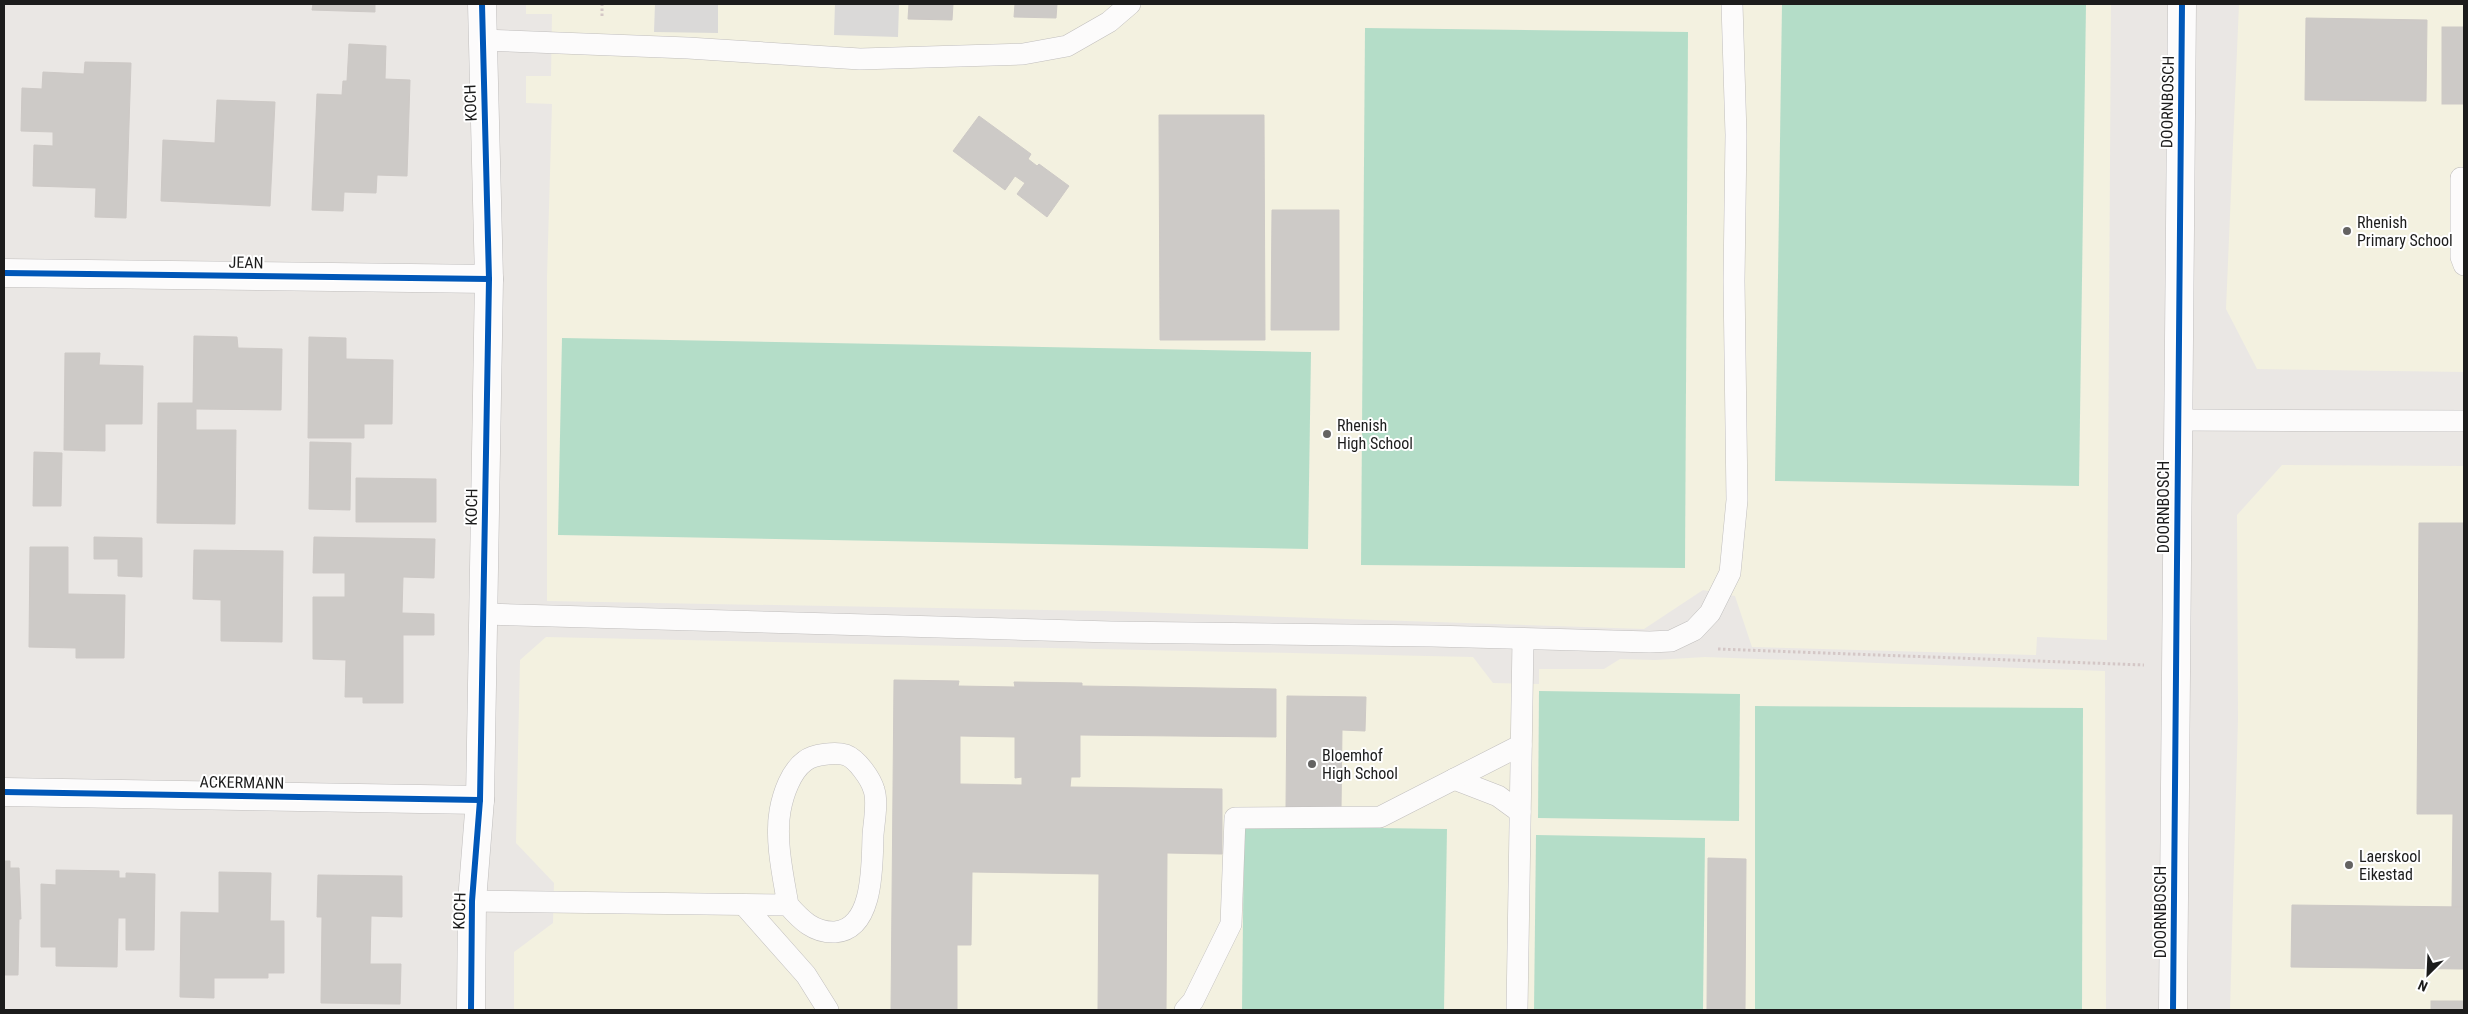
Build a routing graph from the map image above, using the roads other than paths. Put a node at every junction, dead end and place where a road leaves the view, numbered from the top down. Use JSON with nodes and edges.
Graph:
{"nodes":[{"id":1,"x":482,"y":4,"type":"edge"},
{"id":2,"x":1130,"y":4,"type":"edge"},
{"id":3,"x":1732,"y":4,"type":"edge"},
{"id":4,"x":2182,"y":4,"type":"edge"},
{"id":5,"x":482,"y":40,"type":"junction"},
{"id":6,"x":2461,"y":178,"type":"dead end"},
{"id":7,"x":2464,"y":266,"type":"edge"},
{"id":8,"x":4,"y":273,"type":"edge"},
{"id":9,"x":489,"y":279,"type":"junction"},
{"id":10,"x":2178,"y":420,"type":"junction"},
{"id":11,"x":2464,"y":421,"type":"edge"},
{"id":12,"x":484,"y":614,"type":"junction"},
{"id":13,"x":1523,"y":640,"type":"junction"},
{"id":14,"x":1521,"y":745,"type":"junction"},
{"id":15,"x":1454,"y":779,"type":"junction"},
{"id":16,"x":4,"y":792,"type":"edge"},
{"id":17,"x":480,"y":800,"type":"junction"},
{"id":18,"x":1520,"y":812,"type":"junction"},
{"id":19,"x":472,"y":901,"type":"junction"},
{"id":20,"x":744,"y":905,"type":"junction"},
{"id":21,"x":788,"y":905,"type":"junction"},
{"id":22,"x":471,"y":1010,"type":"edge"},
{"id":23,"x":828,"y":1010,"type":"edge"},
{"id":24,"x":1185,"y":1010,"type":"edge"},
{"id":25,"x":1517,"y":1010,"type":"edge"},
{"id":26,"x":2173,"y":1010,"type":"edge"}],
"edges":[{"from":1,"to":5,"type":"street","name":"KOCH"},
{"from":2,"to":5,"type":"lane"},
{"from":3,"to":13,"type":"lane"},
{"from":4,"to":10,"type":"street","name":"DOORNBOSCH"},
{"from":5,"to":9,"type":"street","name":"KOCH"},
{"from":6,"to":7,"type":"lane"},
{"from":8,"to":9,"type":"street","name":"JEAN"},
{"from":9,"to":12,"type":"street","name":"KOCH"},
{"from":10,"to":11,"type":"lane"},
{"from":10,"to":26,"type":"street","name":"DOORNBOSCH"},
{"from":12,"to":13,"type":"lane"},
{"from":12,"to":17,"type":"street","name":"KOCH"},
{"from":13,"to":14,"type":"lane"},
{"from":14,"to":15,"type":"lane"},
{"from":14,"to":18,"type":"lane"},
{"from":15,"to":18,"type":"lane"},
{"from":15,"to":24,"type":"lane"},
{"from":16,"to":17,"type":"street","name":"ACKERMANN"},
{"from":17,"to":19,"type":"street","name":"KOCH"},
{"from":18,"to":25,"type":"lane"},
{"from":19,"to":20,"type":"lane"},
{"from":19,"to":22,"type":"street","name":"KOCH"},
{"from":20,"to":21,"type":"lane"},
{"from":20,"to":23,"type":"lane"},
{"from":21,"to":21,"type":"lane"}]}
